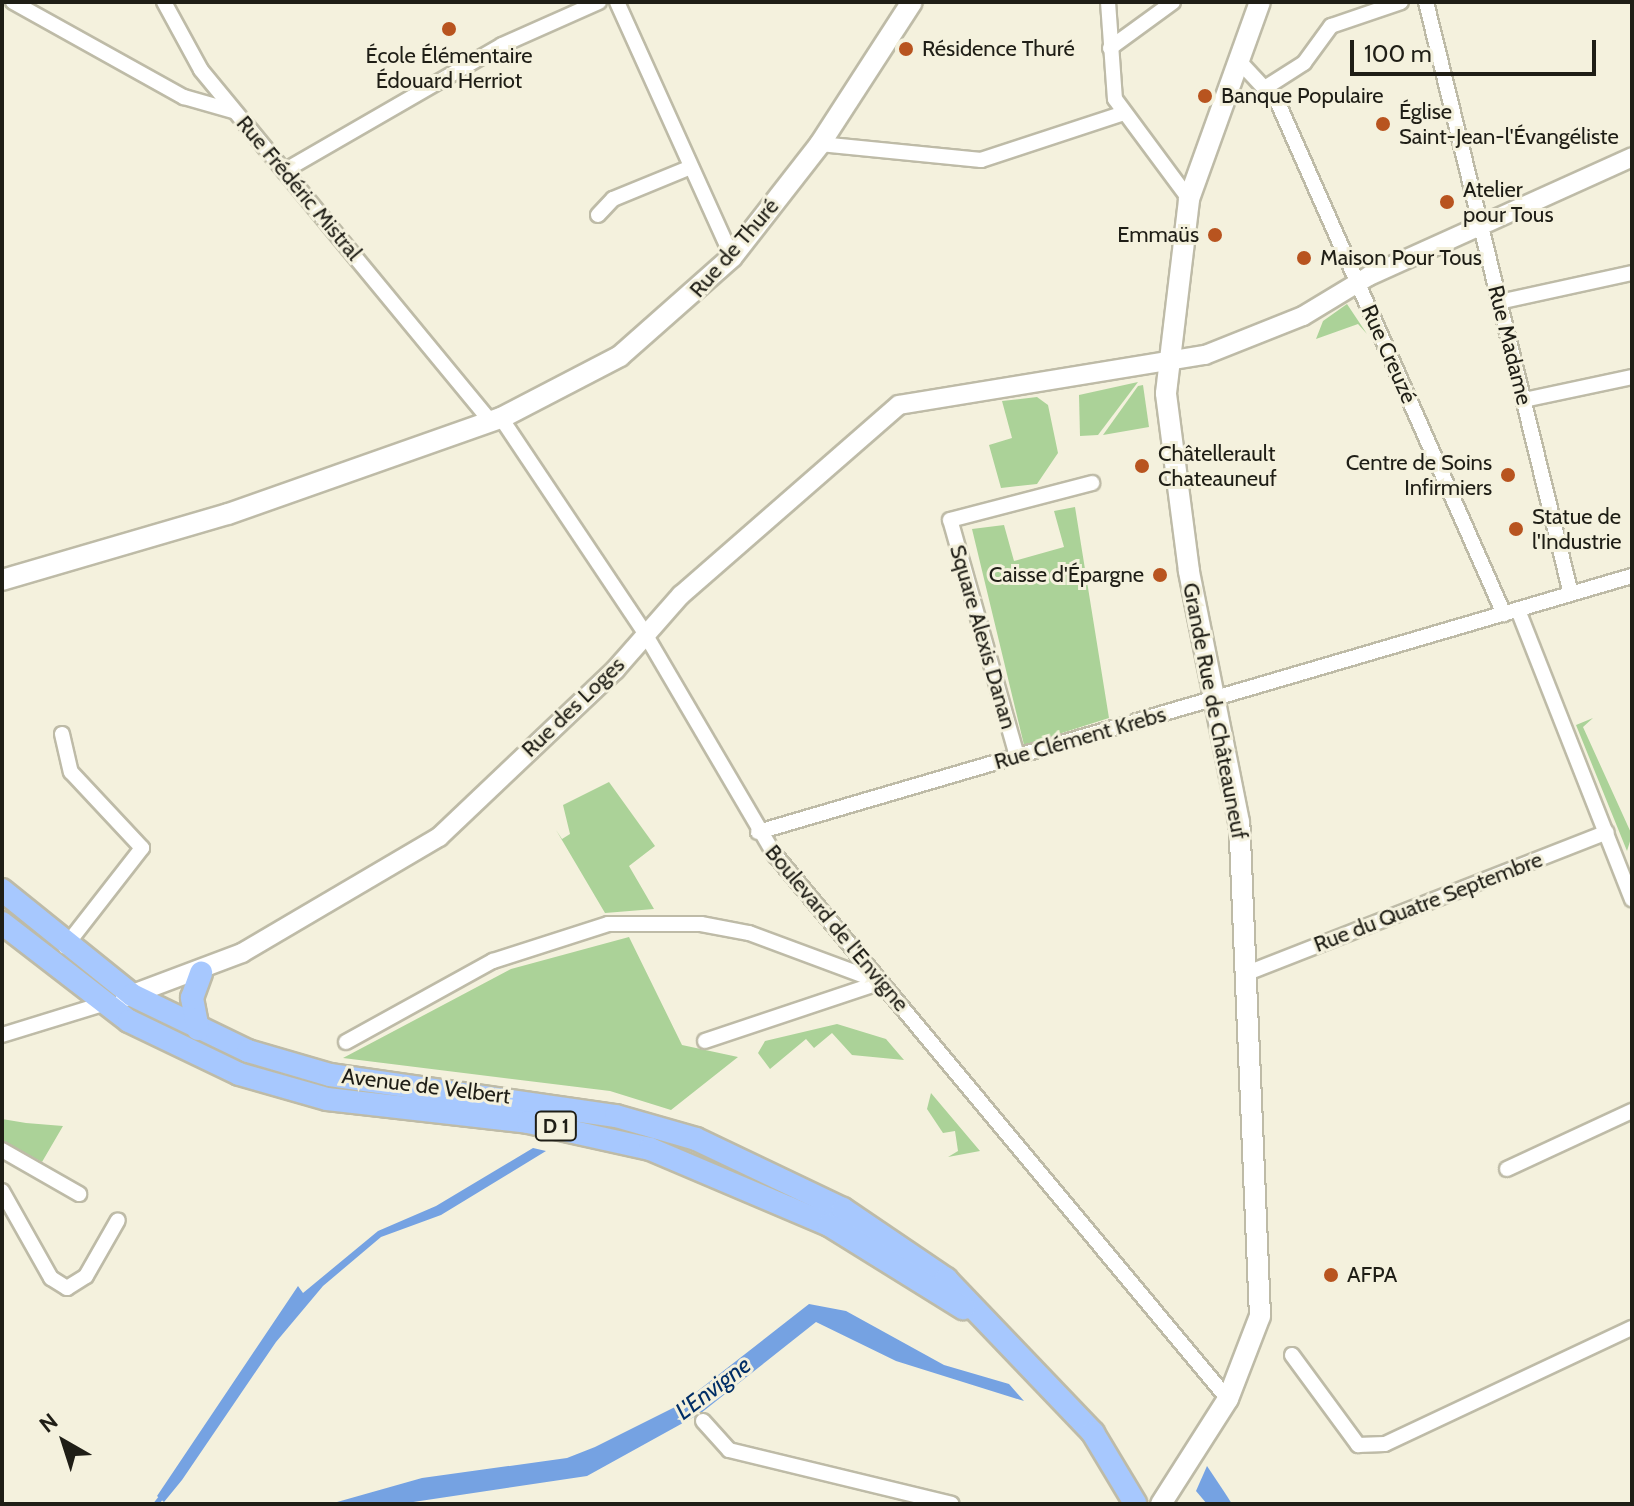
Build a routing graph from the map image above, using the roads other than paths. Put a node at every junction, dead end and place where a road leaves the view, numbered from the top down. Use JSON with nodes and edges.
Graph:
{"nodes":[{"id":1,"x":13,"y":2,"type":"edge"},
{"id":2,"x":164,"y":2,"type":"edge"},
{"id":3,"x":599,"y":2,"type":"edge"},
{"id":4,"x":617,"y":2,"type":"edge"},
{"id":5,"x":912,"y":2,"type":"edge"},
{"id":6,"x":1108,"y":2,"type":"edge"},
{"id":7,"x":1173,"y":2,"type":"edge"},
{"id":8,"x":1260,"y":2,"type":"edge"},
{"id":9,"x":1400,"y":2,"type":"edge"},
{"id":10,"x":1426,"y":2,"type":"edge"},
{"id":11,"x":1110,"y":48,"type":"junction"},
{"id":12,"x":1239,"y":61,"type":"junction"},
{"id":13,"x":1268,"y":86,"type":"junction"},
{"id":14,"x":233,"y":111,"type":"junction"},
{"id":15,"x":1124,"y":113,"type":"junction"},
{"id":16,"x":820,"y":144,"type":"junction"},
{"id":17,"x":1632,"y":157,"type":"edge"},
{"id":18,"x":691,"y":167,"type":"junction"},
{"id":19,"x":284,"y":171,"type":"junction"},
{"id":20,"x":1189,"y":199,"type":"junction"},
{"id":21,"x":598,"y":215,"type":"dead end"},
{"id":22,"x":1481,"y":226,"type":"junction"},
{"id":23,"x":732,"y":257,"type":"junction"},
{"id":24,"x":1632,"y":273,"type":"edge"},
{"id":25,"x":1357,"y":282,"type":"junction"},
{"id":26,"x":1499,"y":302,"type":"junction"},
{"id":27,"x":1167,"y":363,"type":"junction"},
{"id":28,"x":1632,"y":377,"type":"edge"},
{"id":29,"x":1524,"y":400,"type":"junction"},
{"id":30,"x":496,"y":419,"type":"junction"},
{"id":31,"x":1092,"y":483,"type":"dead end"},
{"id":32,"x":1632,"y":576,"type":"edge"},
{"id":33,"x":2,"y":580,"type":"edge"},
{"id":34,"x":1571,"y":594,"type":"junction"},
{"id":35,"x":1511,"y":612,"type":"junction"},
{"id":36,"x":644,"y":632,"type":"junction"},
{"id":37,"x":1215,"y":699,"type":"junction"},
{"id":38,"x":62,"y":734,"type":"dead end"},
{"id":39,"x":1017,"y":756,"type":"junction"},
{"id":40,"x":758,"y":832,"type":"junction"},
{"id":41,"x":1607,"y":832,"type":"junction"},
{"id":42,"x":2,"y":890,"type":"edge"},
{"id":43,"x":1632,"y":899,"type":"edge"},
{"id":44,"x":2,"y":923,"type":"edge"},
{"id":45,"x":65,"y":947,"type":"junction"},
{"id":46,"x":1250,"y":972,"type":"junction"},
{"id":47,"x":201,"y":973,"type":"junction"},
{"id":48,"x":881,"y":982,"type":"junction"},
{"id":49,"x":132,"y":995,"type":"junction"},
{"id":50,"x":103,"y":1004,"type":"junction"},
{"id":51,"x":198,"y":1029,"type":"junction"},
{"id":52,"x":2,"y":1035,"type":"edge"},
{"id":53,"x":705,"y":1041,"type":"dead end"},
{"id":54,"x":346,"y":1042,"type":"dead end"},
{"id":55,"x":1632,"y":1111,"type":"edge"},
{"id":56,"x":2,"y":1150,"type":"edge"},
{"id":57,"x":1507,"y":1169,"type":"dead end"},
{"id":58,"x":2,"y":1191,"type":"edge"},
{"id":59,"x":79,"y":1194,"type":"dead end"},
{"id":60,"x":118,"y":1220,"type":"dead end"},
{"id":61,"x":986,"y":1322,"type":"junction"},
{"id":62,"x":1632,"y":1328,"type":"edge"},
{"id":63,"x":1292,"y":1355,"type":"dead end"},
{"id":64,"x":1228,"y":1399,"type":"junction"},
{"id":65,"x":703,"y":1421,"type":"dead end"},
{"id":66,"x":952,"y":1504,"type":"edge"},
{"id":67,"x":1133,"y":1504,"type":"edge"},
{"id":68,"x":1148,"y":1504,"type":"edge"},
{"id":69,"x":1161,"y":1504,"type":"edge"}],
"edges":[{"from":1,"to":14,"type":"street","name":"Rue Frédéric Mistral"},
{"from":2,"to":14,"type":"street"},
{"from":3,"to":19,"type":"street"},
{"from":4,"to":18,"type":"street"},
{"from":5,"to":16,"type":"main road","name":"Rue de Thuré"},
{"from":6,"to":11,"type":"street"},
{"from":7,"to":11,"type":"street"},
{"from":8,"to":12,"type":"main road","name":"Grande Rue de Châteauneuf"},
{"from":9,"to":13,"type":"street"},
{"from":10,"to":22,"type":"street","name":"Rue Madame"},
{"from":11,"to":15,"type":"street"},
{"from":12,"to":13,"type":"street","name":"Rue Creuzé"},
{"from":12,"to":20,"type":"main road","name":"Grande Rue de Châteauneuf"},
{"from":13,"to":25,"type":"street","name":"Rue Creuzé"},
{"from":14,"to":19,"type":"street","name":"Rue Frédéric Mistral"},
{"from":15,"to":16,"type":"street"},
{"from":15,"to":20,"type":"street"},
{"from":16,"to":23,"type":"main road","name":"Rue de Thuré"},
{"from":17,"to":22,"type":"street","name":"Rue des Loges"},
{"from":18,"to":21,"type":"street"},
{"from":18,"to":23,"type":"street"},
{"from":19,"to":30,"type":"street","name":"Rue Frédéric Mistral"},
{"from":20,"to":27,"type":"main road","name":"Grande Rue de Châteauneuf"},
{"from":22,"to":25,"type":"street","name":"Rue des Loges"},
{"from":22,"to":26,"type":"street","name":"Rue Madame"},
{"from":23,"to":30,"type":"main road","name":"Rue de Thuré"},
{"from":24,"to":26,"type":"street"},
{"from":25,"to":27,"type":"street","name":"Rue des Loges"},
{"from":25,"to":35,"type":"street","name":"Rue Creuzé"},
{"from":26,"to":29,"type":"street","name":"Rue Madame"},
{"from":27,"to":36,"type":"street","name":"Rue des Loges"},
{"from":27,"to":37,"type":"main road","name":"Grande Rue de Châteauneuf"},
{"from":28,"to":29,"type":"street"},
{"from":29,"to":34,"type":"street","name":"Rue Madame"},
{"from":30,"to":33,"type":"main road","name":"Rue de Thuré"},
{"from":30,"to":36,"type":"street","name":"Boulevard de l'Envigne"},
{"from":31,"to":39,"type":"street","name":"Square Alexis Danan"},
{"from":32,"to":34,"type":"street","name":"Rue Clément Krebs"},
{"from":34,"to":35,"type":"street","name":"Rue Clément Krebs"},
{"from":35,"to":37,"type":"street","name":"Rue Clément Krebs"},
{"from":35,"to":41,"type":"street","name":"Rue Creuzé"},
{"from":36,"to":40,"type":"street","name":"Boulevard de l'Envigne"},
{"from":36,"to":47,"type":"street","name":"Rue des Loges"},
{"from":37,"to":39,"type":"street","name":"Rue Clément Krebs"},
{"from":37,"to":46,"type":"main road","name":"Grande Rue de Châteauneuf"},
{"from":38,"to":45,"type":"street"},
{"from":39,"to":40,"type":"street","name":"Rue Clément Krebs"},
{"from":40,"to":48,"type":"street","name":"Boulevard de l'Envigne"},
{"from":41,"to":43,"type":"street","name":"Rue Creuzé"},
{"from":41,"to":46,"type":"street","name":"Rue du Quatre Septembre"},
{"from":42,"to":45,"type":"main road","name":"Avenue de Velbert","number":"D 1"},
{"from":44,"to":50,"type":"main road","name":"Avenue de Velbert","number":"D 1"},
{"from":45,"to":49,"type":"main road","name":"Avenue de Velbert","number":"D 1"},
{"from":46,"to":64,"type":"main road","name":"Grande Rue de Châteauneuf"},
{"from":47,"to":49,"type":"street","name":"Rue des Loges"},
{"from":47,"to":51,"type":"main road"},
{"from":48,"to":53,"type":"street"},
{"from":48,"to":54,"type":"street"},
{"from":48,"to":64,"type":"street","name":"Boulevard de l'Envigne"},
{"from":49,"to":50,"type":"street","name":"Rue des Loges"},
{"from":49,"to":51,"type":"main road","name":"Avenue de Velbert","number":"D 1"},
{"from":50,"to":52,"type":"street","name":"Rue des Loges"},
{"from":50,"to":61,"type":"main road","name":"Avenue de Velbert","number":"D 1"},
{"from":51,"to":61,"type":"main road","name":"Avenue de Velbert","number":"D 1"},
{"from":55,"to":57,"type":"street"},
{"from":56,"to":59,"type":"street"},
{"from":58,"to":60,"type":"street"},
{"from":61,"to":67,"type":"main road","name":"Avenue de Velbert","number":"D 1"},
{"from":62,"to":63,"type":"street"},
{"from":64,"to":69,"type":"main road","name":"Grande Rue de Châteauneuf"},
{"from":65,"to":66,"type":"street"},
{"from":67,"to":68,"type":"main road"}]}
